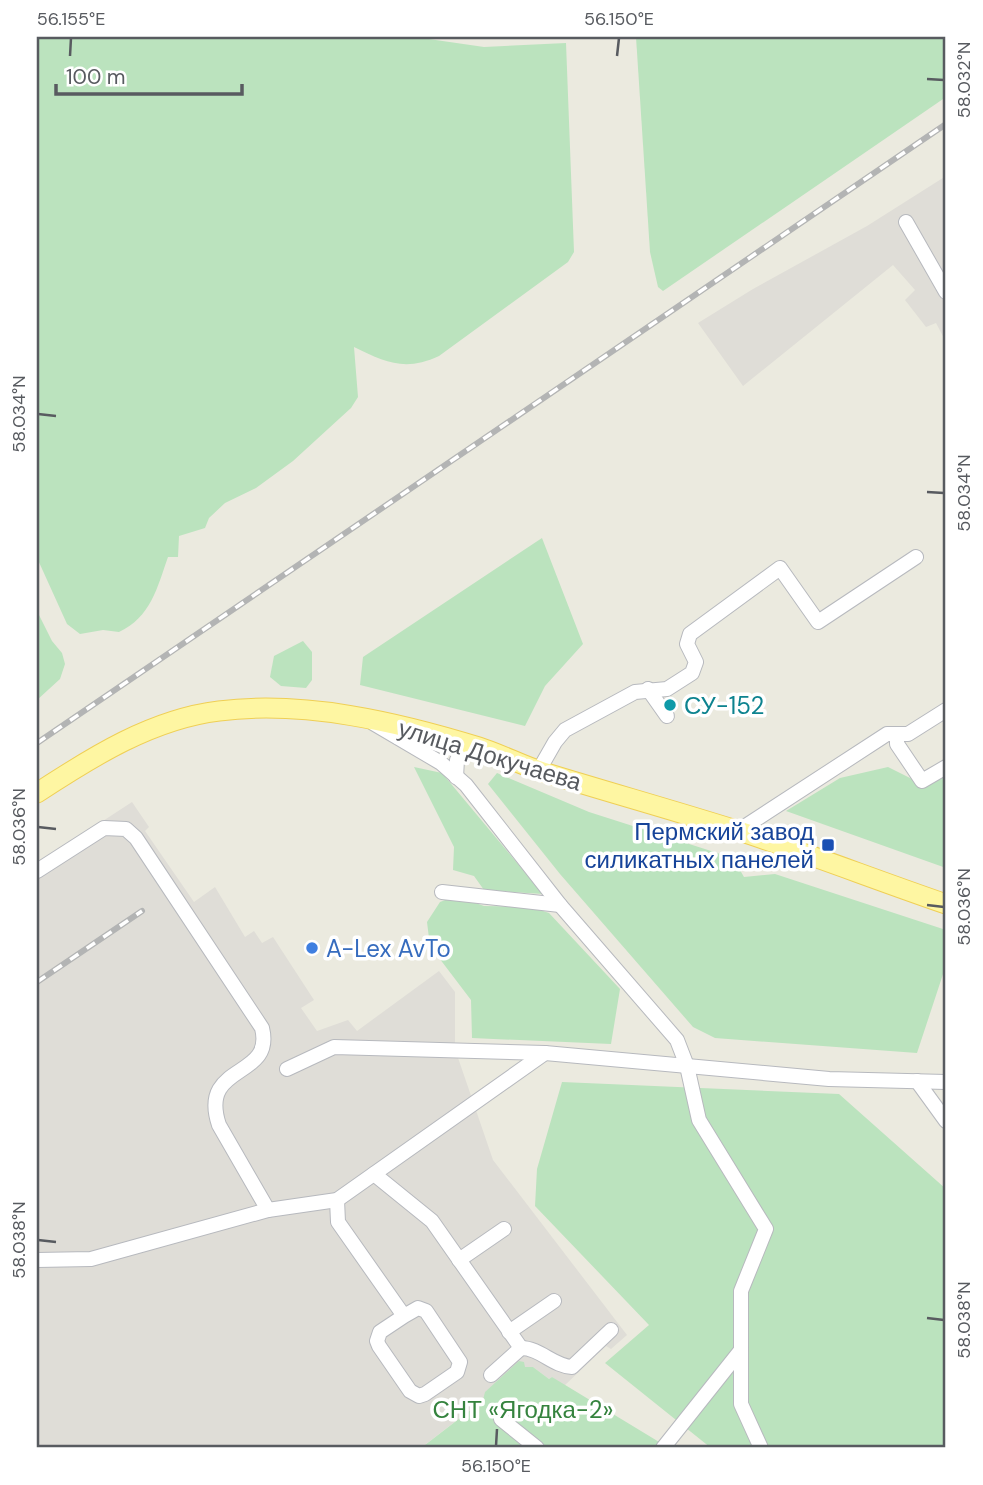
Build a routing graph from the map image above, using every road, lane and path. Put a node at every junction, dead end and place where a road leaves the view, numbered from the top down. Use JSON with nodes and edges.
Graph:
{"nodes":[{"id":1,"x":906,"y":222,"type":"dead end"},
{"id":2,"x":946,"y":292,"type":"edge"},
{"id":3,"x":916,"y":558,"type":"dead end"},
{"id":4,"x":648,"y":689,"type":"junction"},
{"id":5,"x":946,"y":710,"type":"edge"},
{"id":6,"x":667,"y":716,"type":"dead end"},
{"id":7,"x":362,"y":717,"type":"junction"},
{"id":8,"x":897,"y":734,"type":"junction"},
{"id":9,"x":468,"y":744,"type":"junction"},
{"id":10,"x":946,"y":767,"type":"edge"},
{"id":11,"x":539,"y":771,"type":"junction"},
{"id":12,"x":456,"y":777,"type":"junction"},
{"id":13,"x":37,"y":793,"type":"edge"},
{"id":14,"x":738,"y":831,"type":"junction"},
{"id":15,"x":37,"y":871,"type":"edge"},
{"id":16,"x":442,"y":892,"type":"dead end"},
{"id":17,"x":946,"y":904,"type":"edge"},
{"id":18,"x":560,"y":905,"type":"junction"},
{"id":19,"x":545,"y":1053,"type":"junction"},
{"id":20,"x":687,"y":1066,"type":"junction"},
{"id":21,"x":287,"y":1069,"type":"dead end"},
{"id":22,"x":917,"y":1081,"type":"junction"},
{"id":23,"x":946,"y":1082,"type":"edge"},
{"id":24,"x":946,"y":1121,"type":"edge"},
{"id":25,"x":374,"y":1174,"type":"junction"},
{"id":26,"x":337,"y":1200,"type":"junction"},
{"id":27,"x":268,"y":1210,"type":"junction"},
{"id":28,"x":504,"y":1229,"type":"dead end"},
{"id":29,"x":37,"y":1260,"type":"edge"},
{"id":30,"x":459,"y":1260,"type":"junction"},
{"id":31,"x":554,"y":1301,"type":"dead end"},
{"id":32,"x":404,"y":1316,"type":"junction"},
{"id":33,"x":611,"y":1330,"type":"dead end"},
{"id":34,"x":509,"y":1332,"type":"junction"},
{"id":35,"x":521,"y":1348,"type":"junction"},
{"id":36,"x":741,"y":1350,"type":"junction"},
{"id":37,"x":491,"y":1375,"type":"dead end"},
{"id":38,"x":501,"y":1419,"type":"dead end"},
{"id":39,"x":537,"y":1448,"type":"edge"},
{"id":40,"x":663,"y":1448,"type":"edge"},
{"id":41,"x":761,"y":1448,"type":"edge"}],
"edges":[{"from":1,"to":2,"type":"street"},
{"from":3,"to":4,"type":"street"},
{"from":4,"to":6,"type":"street"},
{"from":4,"to":11,"type":"street"},
{"from":5,"to":8,"type":"street"},
{"from":7,"to":9,"type":"main road","name":"улица Докучаева"},
{"from":7,"to":12,"type":"street"},
{"from":7,"to":13,"type":"main road","name":"улица Докучаева"},
{"from":8,"to":10,"type":"street"},
{"from":8,"to":14,"type":"street"},
{"from":9,"to":11,"type":"main road","name":"улица Докучаева"},
{"from":9,"to":12,"type":"street"},
{"from":11,"to":14,"type":"main road","name":"улица Докучаева"},
{"from":12,"to":18,"type":"street"},
{"from":14,"to":17,"type":"main road","name":"улица Докучаева"},
{"from":15,"to":27,"type":"street"},
{"from":16,"to":18,"type":"street"},
{"from":18,"to":20,"type":"street"},
{"from":19,"to":20,"type":"street"},
{"from":19,"to":21,"type":"street"},
{"from":19,"to":25,"type":"street"},
{"from":20,"to":22,"type":"street"},
{"from":20,"to":36,"type":"street"},
{"from":22,"to":23,"type":"street"},
{"from":22,"to":24,"type":"street"},
{"from":25,"to":26,"type":"street"},
{"from":25,"to":30,"type":"street"},
{"from":26,"to":27,"type":"street"},
{"from":26,"to":32,"type":"street"},
{"from":27,"to":29,"type":"street"},
{"from":28,"to":30,"type":"street"},
{"from":30,"to":34,"type":"street"},
{"from":31,"to":34,"type":"street"},
{"from":32,"to":32,"type":"street"},
{"from":33,"to":35,"type":"street"},
{"from":34,"to":35,"type":"street"},
{"from":35,"to":37,"type":"street"},
{"from":36,"to":40,"type":"street"},
{"from":36,"to":41,"type":"street"},
{"from":38,"to":39,"type":"street"}]}
